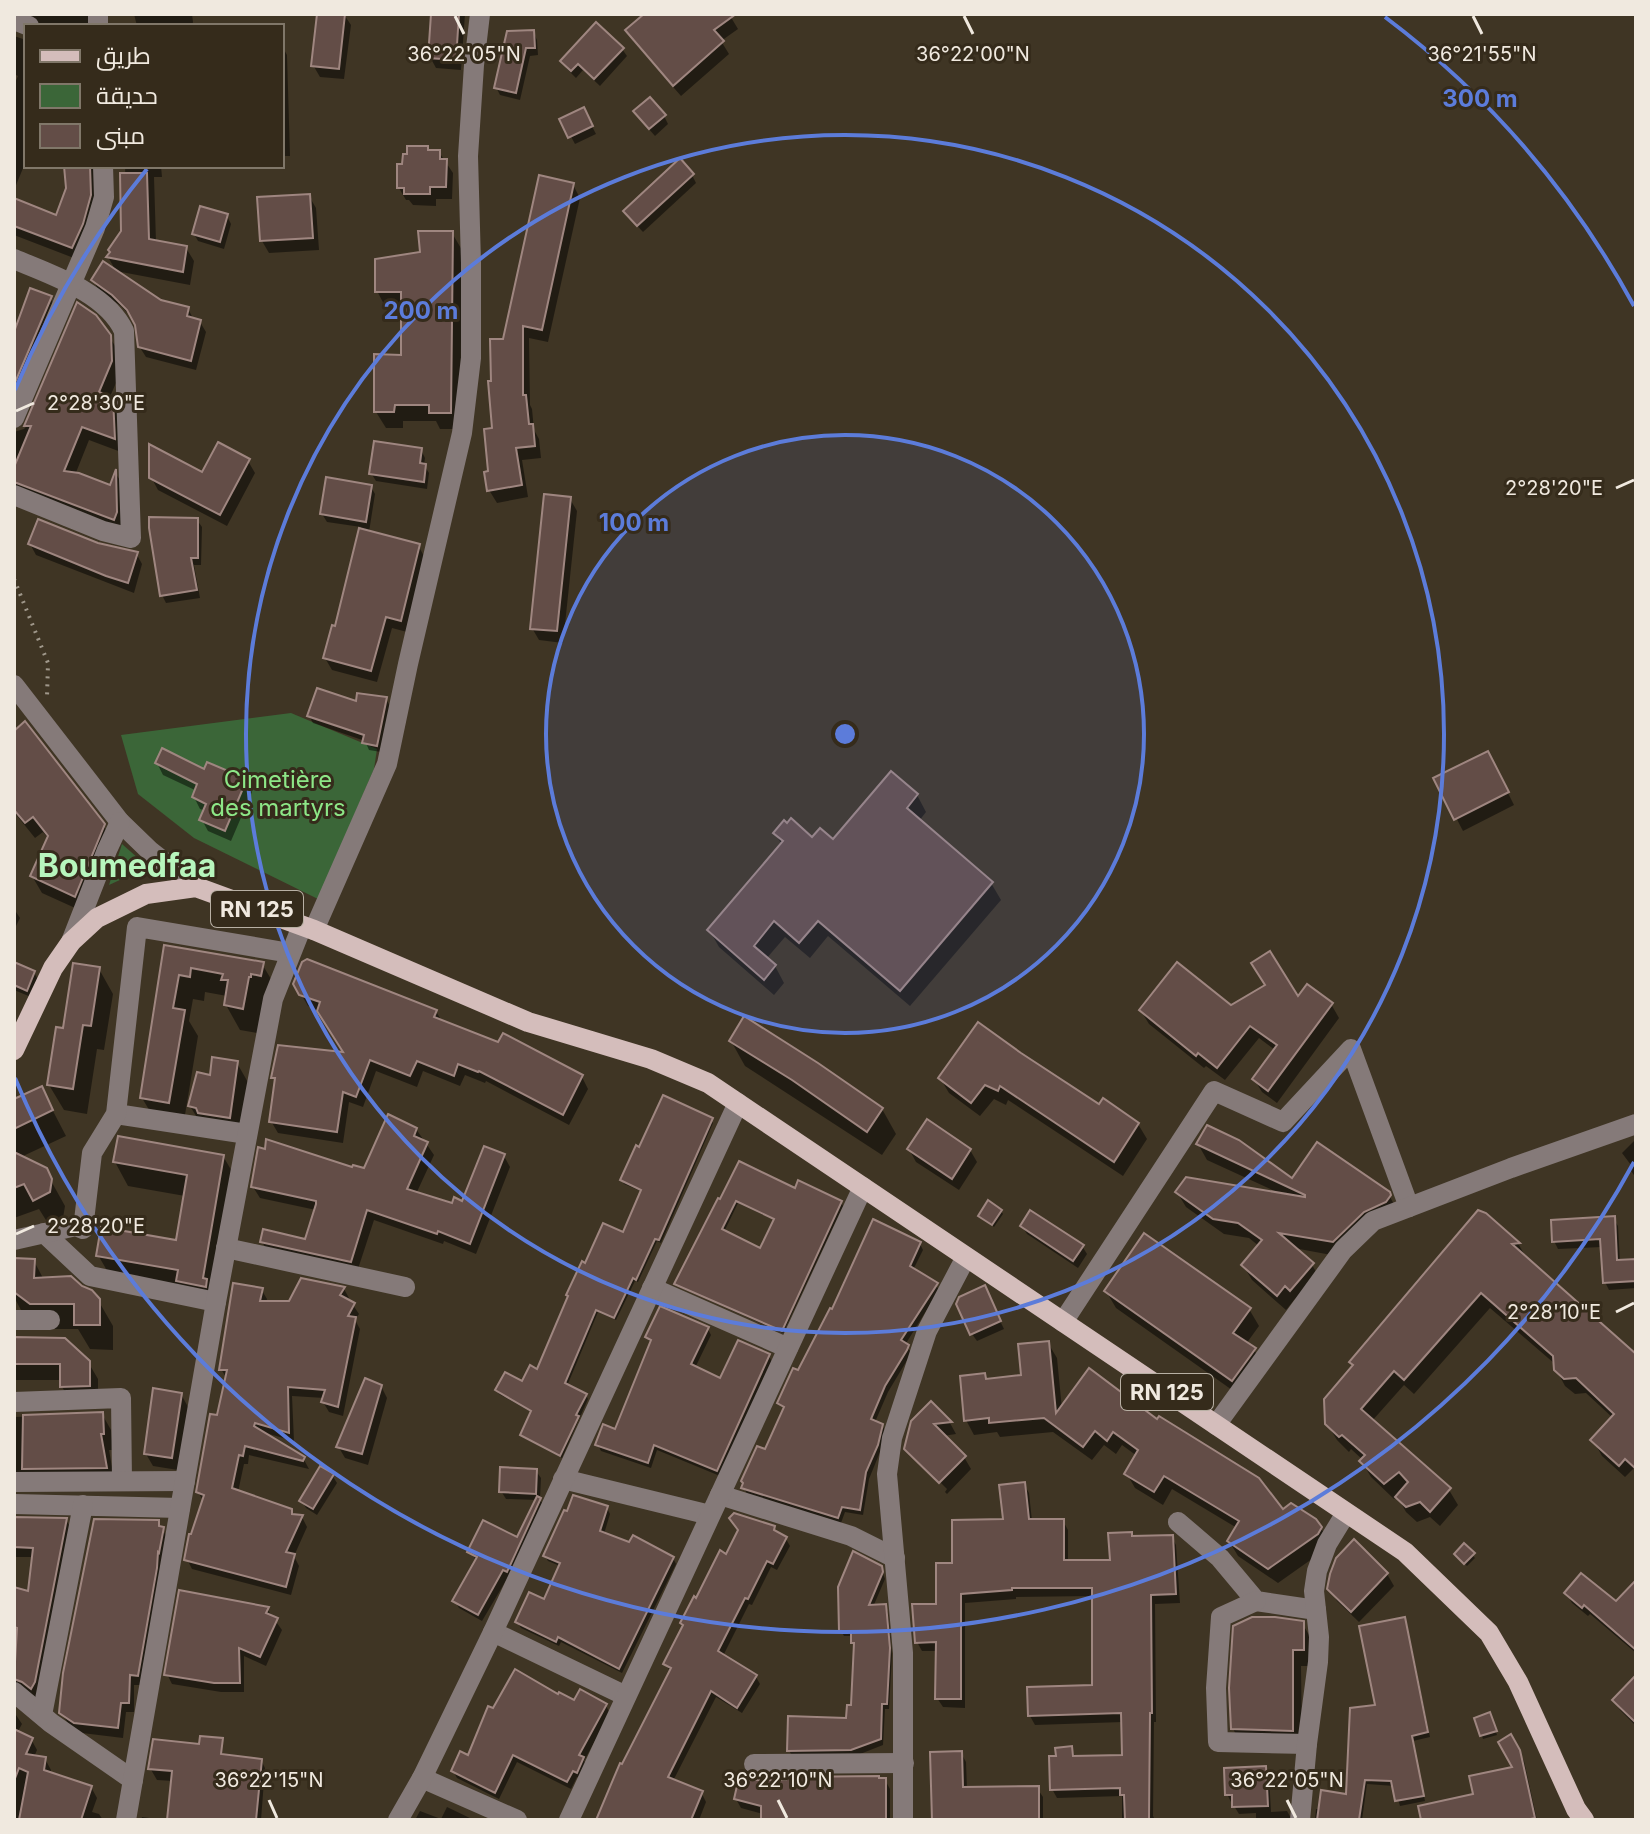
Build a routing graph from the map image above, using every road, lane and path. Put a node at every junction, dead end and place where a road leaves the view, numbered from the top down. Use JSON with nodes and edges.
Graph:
{"nodes":[{"id":1,"x":480,"y":14,"type":"edge"},
{"id":2,"x":103,"y":168,"type":"edge"},
{"id":3,"x":14,"y":259,"type":"edge"},
{"id":4,"x":72,"y":283,"type":"junction"},
{"id":5,"x":14,"y":418,"type":"edge"},
{"id":6,"x":14,"y":495,"type":"edge"},
{"id":7,"x":14,"y":579,"type":"edge"},
{"id":8,"x":14,"y":685,"type":"edge"},
{"id":9,"x":47,"y":701,"type":"dead end"},
{"id":10,"x":120,"y":822,"type":"junction"},
{"id":11,"x":196,"y":887,"type":"junction"},
{"id":12,"x":130,"y":902,"type":"junction"},
{"id":13,"x":137,"y":927,"type":"junction"},
{"id":14,"x":308,"y":928,"type":"junction"},
{"id":15,"x":71,"y":942,"type":"junction"},
{"id":16,"x":290,"y":953,"type":"junction"},
{"id":17,"x":14,"y":1050,"type":"edge"},
{"id":18,"x":738,"y":1103,"type":"junction"},
{"id":19,"x":116,"y":1114,"type":"junction"},
{"id":20,"x":1636,"y":1124,"type":"edge"},
{"id":21,"x":247,"y":1134,"type":"junction"},
{"id":22,"x":863,"y":1187,"type":"junction"},
{"id":23,"x":1409,"y":1207,"type":"junction"},
{"id":24,"x":44,"y":1233,"type":"junction"},
{"id":25,"x":14,"y":1240,"type":"edge"},
{"id":26,"x":226,"y":1248,"type":"junction"},
{"id":27,"x":966,"y":1257,"type":"junction"},
{"id":28,"x":405,"y":1287,"type":"dead end"},
{"id":29,"x":652,"y":1288,"type":"junction"},
{"id":30,"x":216,"y":1302,"type":"junction"},
{"id":31,"x":14,"y":1320,"type":"edge"},
{"id":32,"x":50,"y":1320,"type":"dead end"},
{"id":33,"x":1063,"y":1322,"type":"junction"},
{"id":34,"x":788,"y":1348,"type":"junction"},
{"id":35,"x":14,"y":1402,"type":"edge"},
{"id":36,"x":1216,"y":1425,"type":"junction"},
{"id":37,"x":563,"y":1479,"type":"junction"},
{"id":38,"x":122,"y":1481,"type":"junction"},
{"id":39,"x":185,"y":1481,"type":"junction"},
{"id":40,"x":14,"y":1482,"type":"edge"},
{"id":41,"x":720,"y":1495,"type":"junction"},
{"id":42,"x":14,"y":1504,"type":"edge"},
{"id":43,"x":83,"y":1505,"type":"junction"},
{"id":44,"x":180,"y":1508,"type":"junction"},
{"id":45,"x":1346,"y":1513,"type":"junction"},
{"id":46,"x":710,"y":1515,"type":"junction"},
{"id":47,"x":1178,"y":1522,"type":"dead end"},
{"id":48,"x":895,"y":1558,"type":"junction"},
{"id":49,"x":1256,"y":1601,"type":"junction"},
{"id":50,"x":1316,"y":1610,"type":"junction"},
{"id":51,"x":493,"y":1632,"type":"junction"},
{"id":52,"x":14,"y":1692,"type":"edge"},
{"id":53,"x":626,"y":1696,"type":"junction"},
{"id":54,"x":42,"y":1715,"type":"junction"},
{"id":55,"x":1307,"y":1744,"type":"junction"},
{"id":56,"x":904,"y":1763,"type":"junction"},
{"id":57,"x":754,"y":1764,"type":"dead end"},
{"id":58,"x":422,"y":1778,"type":"junction"},
{"id":59,"x":133,"y":1780,"type":"junction"},
{"id":60,"x":126,"y":1820,"type":"edge"},
{"id":61,"x":398,"y":1820,"type":"edge"},
{"id":62,"x":517,"y":1820,"type":"edge"},
{"id":63,"x":569,"y":1820,"type":"edge"},
{"id":64,"x":903,"y":1820,"type":"edge"},
{"id":65,"x":1300,"y":1820,"type":"edge"},
{"id":66,"x":1584,"y":1820,"type":"edge"}],
"edges":[{"from":1,"to":14,"type":"street"},
{"from":2,"to":4,"type":"street"},
{"from":3,"to":4,"type":"street"},
{"from":4,"to":5,"type":"street"},
{"from":4,"to":6,"type":"street"},
{"from":7,"to":9,"type":"path"},
{"from":8,"to":10,"type":"street"},
{"from":10,"to":11,"type":"street"},
{"from":10,"to":15,"type":"street"},
{"from":11,"to":12,"type":"main road","number":"RN 125"},
{"from":11,"to":14,"type":"main road","number":"RN 125"},
{"from":12,"to":13,"type":"street"},
{"from":12,"to":15,"type":"main road","number":"RN 125"},
{"from":13,"to":16,"type":"street"},
{"from":13,"to":19,"type":"street"},
{"from":14,"to":16,"type":"street"},
{"from":14,"to":18,"type":"main road","number":"RN 125"},
{"from":15,"to":17,"type":"main road","number":"RN 125"},
{"from":16,"to":21,"type":"street"},
{"from":18,"to":22,"type":"main road","number":"RN 125"},
{"from":18,"to":29,"type":"street"},
{"from":19,"to":21,"type":"street"},
{"from":19,"to":24,"type":"street"},
{"from":20,"to":23,"type":"street"},
{"from":21,"to":26,"type":"street"},
{"from":22,"to":27,"type":"main road","number":"RN 125"},
{"from":22,"to":34,"type":"street"},
{"from":23,"to":33,"type":"street"},
{"from":23,"to":36,"type":"street"},
{"from":24,"to":25,"type":"street"},
{"from":24,"to":30,"type":"street"},
{"from":26,"to":28,"type":"street"},
{"from":26,"to":30,"type":"street"},
{"from":27,"to":33,"type":"main road","number":"RN 125"},
{"from":27,"to":48,"type":"street"},
{"from":29,"to":34,"type":"street"},
{"from":29,"to":37,"type":"street"},
{"from":30,"to":39,"type":"street"},
{"from":31,"to":32,"type":"street"},
{"from":33,"to":36,"type":"main road","number":"RN 125"},
{"from":34,"to":41,"type":"street"},
{"from":35,"to":38,"type":"street"},
{"from":36,"to":45,"type":"main road","number":"RN 125"},
{"from":37,"to":46,"type":"street"},
{"from":37,"to":51,"type":"street"},
{"from":38,"to":39,"type":"street"},
{"from":38,"to":40,"type":"street"},
{"from":39,"to":44,"type":"street"},
{"from":41,"to":46,"type":"street"},
{"from":41,"to":48,"type":"street"},
{"from":42,"to":43,"type":"street"},
{"from":43,"to":44,"type":"street"},
{"from":43,"to":54,"type":"street"},
{"from":44,"to":59,"type":"street"},
{"from":45,"to":50,"type":"street"},
{"from":45,"to":66,"type":"main road","number":"RN 125"},
{"from":46,"to":53,"type":"street"},
{"from":47,"to":49,"type":"street"},
{"from":48,"to":56,"type":"street"},
{"from":49,"to":50,"type":"street"},
{"from":49,"to":55,"type":"street"},
{"from":50,"to":55,"type":"street"},
{"from":51,"to":53,"type":"street"},
{"from":51,"to":58,"type":"street"},
{"from":52,"to":54,"type":"street"},
{"from":53,"to":63,"type":"street"},
{"from":54,"to":59,"type":"street"},
{"from":55,"to":65,"type":"street"},
{"from":56,"to":57,"type":"street"},
{"from":56,"to":64,"type":"street"},
{"from":58,"to":61,"type":"street"},
{"from":58,"to":62,"type":"street"},
{"from":59,"to":60,"type":"street"}]}
